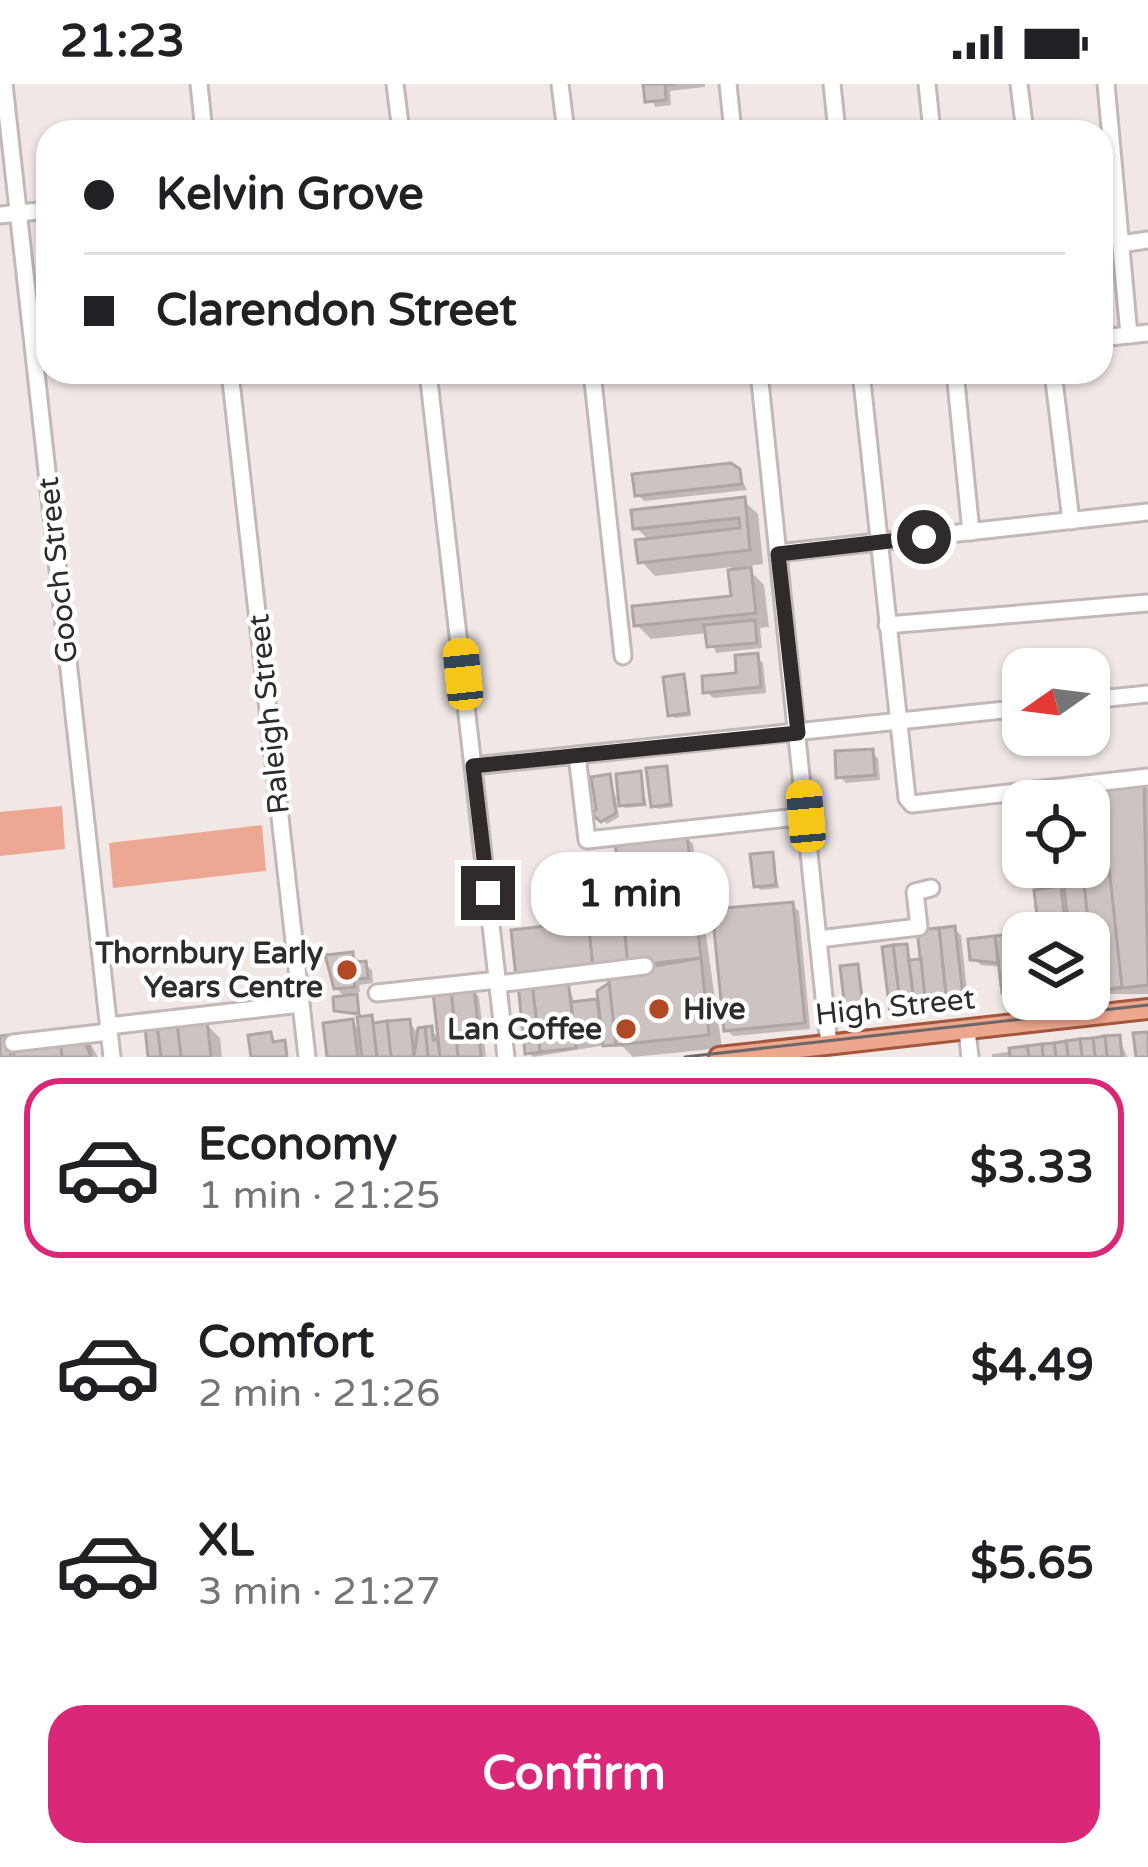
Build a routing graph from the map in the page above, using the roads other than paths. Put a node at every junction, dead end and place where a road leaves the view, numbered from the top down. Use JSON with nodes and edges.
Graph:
{"nodes":[{"id":1,"x":4,"y":84,"type":"edge"},
{"id":2,"x":199,"y":84,"type":"edge"},
{"id":3,"x":395,"y":84,"type":"edge"},
{"id":4,"x":560,"y":84,"type":"edge"},
{"id":5,"x":728,"y":84,"type":"edge"},
{"id":6,"x":832,"y":84,"type":"edge"},
{"id":7,"x":927,"y":84,"type":"edge"},
{"id":8,"x":1019,"y":84,"type":"edge"},
{"id":9,"x":1106,"y":84,"type":"edge"},
{"id":10,"x":204,"y":120,"type":"edge"},
{"id":11,"x":400,"y":120,"type":"edge"},
{"id":12,"x":564,"y":120,"type":"edge"},
{"id":13,"x":732,"y":120,"type":"edge"},
{"id":14,"x":836,"y":120,"type":"edge"},
{"id":15,"x":931,"y":120,"type":"edge"},
{"id":16,"x":1024,"y":120,"type":"edge"},
{"id":17,"x":1109,"y":120,"type":"edge"},
{"id":18,"x":1113,"y":159,"type":"edge"},
{"id":19,"x":36,"y":211,"type":"edge"},
{"id":20,"x":18,"y":213,"type":"junction"},
{"id":21,"x":0,"y":215,"type":"edge"},
{"id":22,"x":1148,"y":240,"type":"edge"},
{"id":23,"x":1121,"y":244,"type":"junction"},
{"id":24,"x":1148,"y":333,"type":"edge"},
{"id":25,"x":1129,"y":335,"type":"junction"},
{"id":26,"x":1113,"y":337,"type":"edge"},
{"id":27,"x":36,"y":374,"type":"edge"},
{"id":28,"x":37,"y":384,"type":"edge"},
{"id":29,"x":231,"y":384,"type":"edge"},
{"id":30,"x":429,"y":384,"type":"edge"},
{"id":31,"x":593,"y":384,"type":"edge"},
{"id":32,"x":760,"y":384,"type":"edge"},
{"id":33,"x":862,"y":384,"type":"edge"},
{"id":34,"x":956,"y":384,"type":"edge"},
{"id":35,"x":1054,"y":384,"type":"edge"},
{"id":36,"x":1148,"y":512,"type":"edge"},
{"id":37,"x":1071,"y":521,"type":"junction"},
{"id":38,"x":971,"y":532,"type":"junction"},
{"id":39,"x":878,"y":542,"type":"junction"},
{"id":40,"x":778,"y":554,"type":"junction"},
{"id":41,"x":1148,"y":603,"type":"edge"},
{"id":42,"x":887,"y":625,"type":"junction"},
{"id":43,"x":622,"y":656,"type":"dead end"},
{"id":44,"x":1148,"y":694,"type":"edge"},
{"id":45,"x":1110,"y":698,"type":"edge"},
{"id":46,"x":1002,"y":710,"type":"edge"},
{"id":47,"x":898,"y":722,"type":"junction"},
{"id":48,"x":798,"y":733,"type":"junction"},
{"id":49,"x":577,"y":755,"type":"junction"},
{"id":50,"x":473,"y":766,"type":"junction"},
{"id":51,"x":1148,"y":777,"type":"edge"},
{"id":52,"x":806,"y":816,"type":"junction"},
{"id":53,"x":931,"y":888,"type":"dead end"},
{"id":54,"x":818,"y":939,"type":"junction"},
{"id":55,"x":645,"y":966,"type":"dead end"},
{"id":56,"x":498,"y":982,"type":"junction"},
{"id":57,"x":377,"y":993,"type":"dead end"},
{"id":58,"x":301,"y":1004,"type":"junction"},
{"id":59,"x":1148,"y":1010,"type":"edge"},
{"id":60,"x":109,"y":1029,"type":"junction"},
{"id":61,"x":967,"y":1030,"type":"junction"},
{"id":62,"x":13,"y":1042,"type":"dead end"},
{"id":63,"x":829,"y":1045,"type":"junction"},
{"id":64,"x":753,"y":1055,"type":"edge"},
{"id":65,"x":112,"y":1057,"type":"edge"},
{"id":66,"x":307,"y":1057,"type":"edge"},
{"id":67,"x":506,"y":1057,"type":"edge"},
{"id":68,"x":719,"y":1057,"type":"edge"},
{"id":69,"x":970,"y":1057,"type":"edge"}],
"edges":[{"from":1,"to":20,"type":"street","name":"Gooch Street"},
{"from":2,"to":10,"type":"street"},
{"from":3,"to":11,"type":"street"},
{"from":4,"to":12,"type":"street"},
{"from":5,"to":13,"type":"street"},
{"from":6,"to":14,"type":"street"},
{"from":7,"to":15,"type":"street"},
{"from":8,"to":16,"type":"street"},
{"from":9,"to":17,"type":"street"},
{"from":18,"to":23,"type":"street"},
{"from":19,"to":20,"type":"street"},
{"from":20,"to":21,"type":"street"},
{"from":20,"to":27,"type":"street","name":"Gooch Street"},
{"from":22,"to":23,"type":"street"},
{"from":23,"to":25,"type":"street"},
{"from":24,"to":25,"type":"street"},
{"from":25,"to":26,"type":"street"},
{"from":28,"to":60,"type":"street","name":"Gooch Street"},
{"from":29,"to":58,"type":"street","name":"Raleigh Street"},
{"from":30,"to":50,"type":"street"},
{"from":31,"to":43,"type":"street"},
{"from":32,"to":40,"type":"street"},
{"from":33,"to":39,"type":"street"},
{"from":34,"to":38,"type":"street"},
{"from":35,"to":37,"type":"street"},
{"from":36,"to":37,"type":"street"},
{"from":37,"to":38,"type":"street"},
{"from":38,"to":39,"type":"street"},
{"from":39,"to":40,"type":"street"},
{"from":39,"to":42,"type":"street"},
{"from":40,"to":48,"type":"street"},
{"from":41,"to":42,"type":"street"},
{"from":42,"to":47,"type":"street"},
{"from":44,"to":45,"type":"street"},
{"from":46,"to":47,"type":"street"},
{"from":47,"to":48,"type":"street"},
{"from":47,"to":51,"type":"street"},
{"from":48,"to":49,"type":"street"},
{"from":48,"to":52,"type":"street"},
{"from":49,"to":50,"type":"street"},
{"from":49,"to":52,"type":"street"},
{"from":50,"to":56,"type":"street"},
{"from":52,"to":54,"type":"street"},
{"from":53,"to":54,"type":"street"},
{"from":54,"to":63,"type":"street"},
{"from":55,"to":56,"type":"street"},
{"from":56,"to":57,"type":"street"},
{"from":56,"to":67,"type":"street"},
{"from":58,"to":60,"type":"street"},
{"from":58,"to":66,"type":"street","name":"Raleigh Street"},
{"from":59,"to":61,"type":"main road","name":"High Street"},
{"from":60,"to":62,"type":"street"},
{"from":60,"to":65,"type":"street","name":"Gooch Street"},
{"from":61,"to":63,"type":"main road","name":"High Street"},
{"from":61,"to":69,"type":"street"},
{"from":63,"to":64,"type":"main road","name":"High Street"},
{"from":64,"to":68,"type":"main road","name":"High Street"}]}
